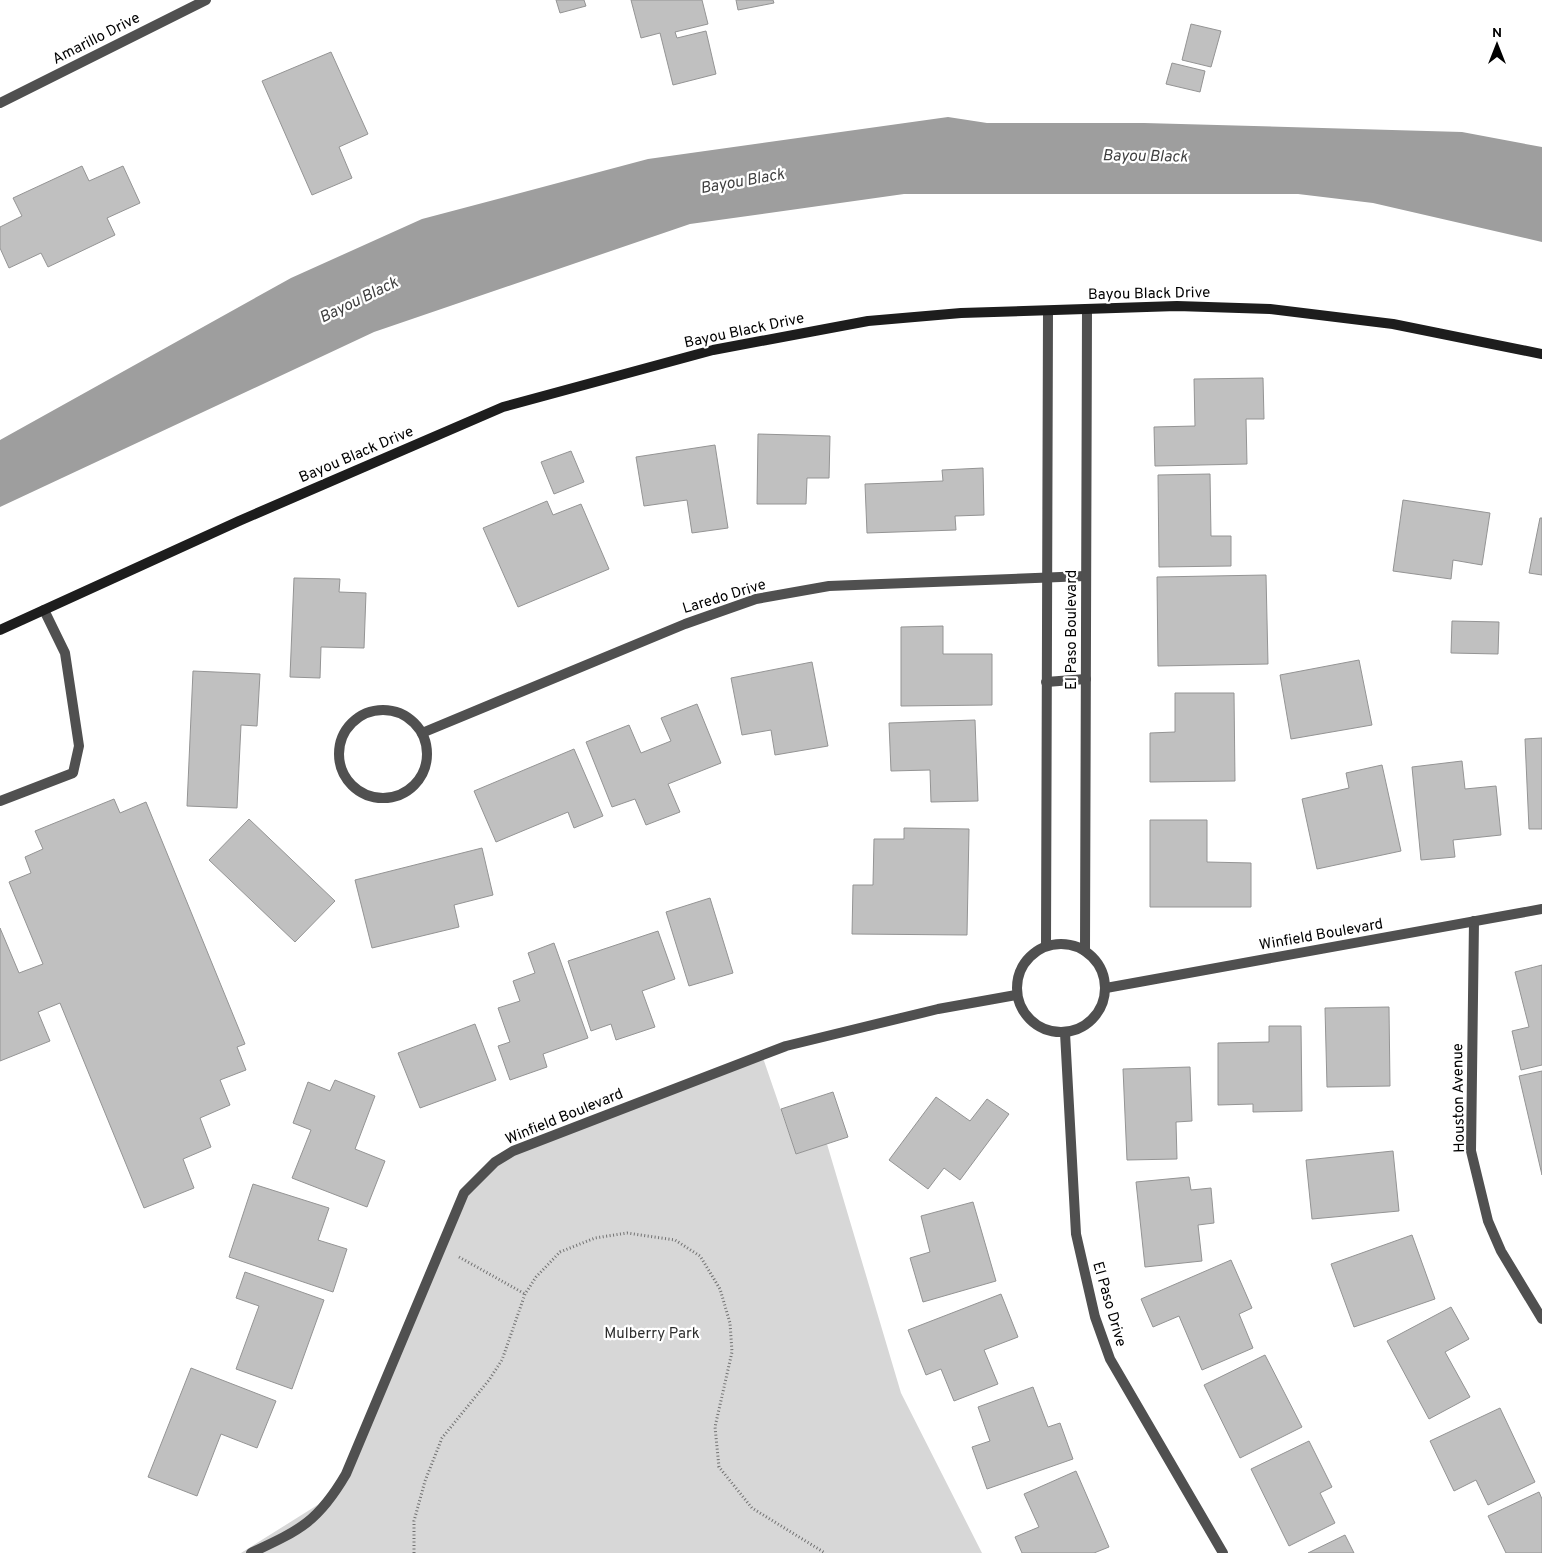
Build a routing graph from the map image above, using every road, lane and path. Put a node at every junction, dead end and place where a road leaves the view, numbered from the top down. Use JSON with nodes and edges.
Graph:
{"nodes":[{"id":1,"x":206,"y":0,"type":"edge"},
{"id":2,"x":0,"y":103,"type":"edge"},
{"id":3,"x":1087,"y":310,"type":"junction"},
{"id":4,"x":1048,"y":311,"type":"junction"},
{"id":5,"x":1542,"y":354,"type":"edge"},
{"id":6,"x":1086,"y":576,"type":"junction"},
{"id":7,"x":1047,"y":578,"type":"junction"},
{"id":8,"x":44,"y":610,"type":"junction"},
{"id":9,"x":0,"y":630,"type":"edge"},
{"id":10,"x":1086,"y":679,"type":"junction"},
{"id":11,"x":1046,"y":682,"type":"junction"},
{"id":12,"x":422,"y":733,"type":"junction"},
{"id":13,"x":0,"y":801,"type":"edge"},
{"id":14,"x":1542,"y":909,"type":"edge"},
{"id":15,"x":1474,"y":921,"type":"junction"},
{"id":16,"x":1046,"y":946,"type":"junction"},
{"id":17,"x":1085,"y":951,"type":"junction"},
{"id":18,"x":1106,"y":988,"type":"junction"},
{"id":19,"x":1016,"y":995,"type":"junction"},
{"id":20,"x":1065,"y":1033,"type":"junction"},
{"id":21,"x":442,"y":1246,"type":"junction"},
{"id":22,"x":525,"y":1294,"type":"junction"},
{"id":23,"x":1542,"y":1320,"type":"edge"},
{"id":24,"x":251,"y":1553,"type":"edge"},
{"id":25,"x":414,"y":1553,"type":"edge"},
{"id":26,"x":825,"y":1553,"type":"edge"},
{"id":27,"x":1223,"y":1553,"type":"edge"}],
"edges":[{"from":1,"to":2,"type":"street","name":"Amarillo Drive"},
{"from":3,"to":4,"type":"main road","name":"Bayou Black Drive"},
{"from":3,"to":5,"type":"main road","name":"Bayou Black Drive"},
{"from":3,"to":6,"type":"street","name":"El Paso Boulevard"},
{"from":4,"to":7,"type":"street","name":"El Paso Boulevard"},
{"from":4,"to":8,"type":"main road","name":"Bayou Black Drive"},
{"from":6,"to":7,"type":"street","name":"Laredo Drive"},
{"from":6,"to":10,"type":"street","name":"El Paso Boulevard"},
{"from":7,"to":11,"type":"street","name":"El Paso Boulevard"},
{"from":7,"to":12,"type":"street","name":"Laredo Drive"},
{"from":8,"to":9,"type":"main road","name":"Bayou Black Drive"},
{"from":8,"to":13,"type":"street"},
{"from":10,"to":11,"type":"street"},
{"from":10,"to":17,"type":"street","name":"El Paso Boulevard"},
{"from":11,"to":16,"type":"street","name":"El Paso Boulevard"},
{"from":12,"to":12,"type":"street"},
{"from":14,"to":15,"type":"street","name":"Winfield Boulevard"},
{"from":15,"to":18,"type":"street","name":"Winfield Boulevard"},
{"from":15,"to":23,"type":"street","name":"Houston Avenue"},
{"from":16,"to":17,"type":"street"},
{"from":16,"to":19,"type":"street"},
{"from":17,"to":18,"type":"street"},
{"from":18,"to":20,"type":"street"},
{"from":19,"to":20,"type":"street"},
{"from":19,"to":21,"type":"street","name":"Winfield Boulevard"},
{"from":20,"to":27,"type":"street","name":"El Paso Drive"},
{"from":21,"to":22,"type":"path"},
{"from":21,"to":24,"type":"street","name":"Winfield Boulevard"},
{"from":22,"to":25,"type":"path"},
{"from":22,"to":26,"type":"path"}]}
